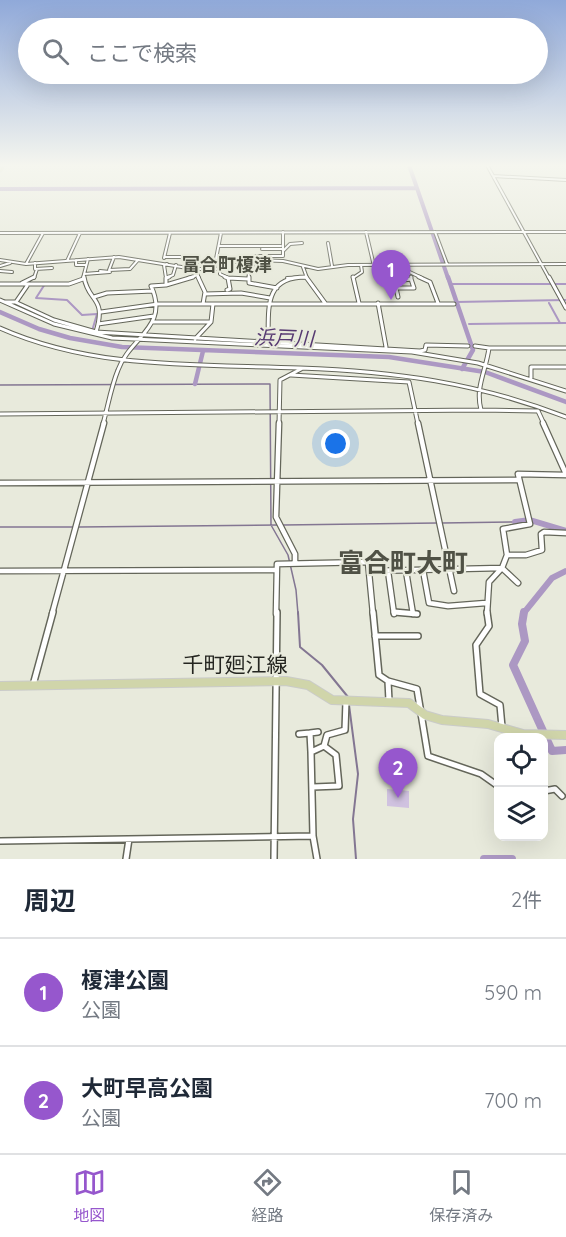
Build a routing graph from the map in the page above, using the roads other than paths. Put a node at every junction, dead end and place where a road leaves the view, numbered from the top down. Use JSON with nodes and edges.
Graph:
{"nodes":[{"id":1,"x":509,"y":205,"type":"edge"},
{"id":2,"x":284,"y":232,"type":"junction"},
{"id":3,"x":366,"y":232,"type":"junction"},
{"id":4,"x":433,"y":232,"type":"junction"},
{"id":5,"x":524,"y":232,"type":"junction"},
{"id":6,"x":566,"y":232,"type":"edge"},
{"id":7,"x":0,"y":233,"type":"edge"},
{"id":8,"x":43,"y":233,"type":"junction"},
{"id":9,"x":80,"y":233,"type":"junction"},
{"id":10,"x":170,"y":233,"type":"junction"},
{"id":11,"x":221,"y":233,"type":"junction"},
{"id":12,"x":302,"y":243,"type":"dead end"},
{"id":13,"x":328,"y":243,"type":"dead end"},
{"id":14,"x":219,"y":246,"type":"junction"},
{"id":15,"x":262,"y":249,"type":"dead end"},
{"id":16,"x":274,"y":249,"type":"junction"},
{"id":17,"x":283,"y":251,"type":"junction"},
{"id":18,"x":275,"y":256,"type":"junction"},
{"id":19,"x":115,"y":257,"type":"junction"},
{"id":20,"x":165,"y":257,"type":"junction"},
{"id":21,"x":88,"y":259,"type":"junction"},
{"id":22,"x":218,"y":259,"type":"junction"},
{"id":23,"x":0,"y":260,"type":"edge"},
{"id":24,"x":76,"y":260,"type":"junction"},
{"id":25,"x":138,"y":260,"type":"junction"},
{"id":26,"x":255,"y":260,"type":"junction"},
{"id":27,"x":67,"y":261,"type":"junction"},
{"id":28,"x":283,"y":261,"type":"junction"},
{"id":29,"x":13,"y":263,"type":"junction"},
{"id":30,"x":35,"y":263,"type":"junction"},
{"id":31,"x":165,"y":263,"type":"junction"},
{"id":32,"x":26,"y":264,"type":"junction"},
{"id":33,"x":362,"y":264,"type":"junction"},
{"id":34,"x":444,"y":264,"type":"junction"},
{"id":35,"x":542,"y":264,"type":"junction"},
{"id":36,"x":566,"y":264,"type":"edge"},
{"id":37,"x":86,"y":265,"type":"junction"},
{"id":38,"x":176,"y":265,"type":"junction"},
{"id":39,"x":394,"y":265,"type":"junction"},
{"id":40,"x":0,"y":266,"type":"edge"},
{"id":41,"x":332,"y":266,"type":"junction"},
{"id":42,"x":374,"y":266,"type":"junction"},
{"id":43,"x":303,"y":267,"type":"junction"},
{"id":44,"x":52,"y":268,"type":"dead end"},
{"id":45,"x":37,"y":269,"type":"junction"},
{"id":46,"x":194,"y":269,"type":"junction"},
{"id":47,"x":214,"y":269,"type":"junction"},
{"id":48,"x":220,"y":269,"type":"junction"},
{"id":49,"x":109,"y":270,"type":"junction"},
{"id":50,"x":0,"y":271,"type":"edge"},
{"id":51,"x":5,"y":271,"type":"junction"},
{"id":52,"x":100,"y":271,"type":"dead end"},
{"id":53,"x":12,"y":272,"type":"dead end"},
{"id":54,"x":410,"y":273,"type":"junction"},
{"id":55,"x":198,"y":275,"type":"junction"},
{"id":56,"x":83,"y":277,"type":"junction"},
{"id":57,"x":306,"y":277,"type":"junction"},
{"id":58,"x":166,"y":278,"type":"junction"},
{"id":59,"x":189,"y":278,"type":"junction"},
{"id":60,"x":228,"y":278,"type":"junction"},
{"id":61,"x":248,"y":279,"type":"junction"},
{"id":62,"x":411,"y":279,"type":"junction"},
{"id":63,"x":396,"y":281,"type":"dead end"},
{"id":64,"x":22,"y":283,"type":"junction"},
{"id":65,"x":0,"y":284,"type":"edge"},
{"id":66,"x":166,"y":285,"type":"junction"},
{"id":67,"x":27,"y":286,"type":"junction"},
{"id":68,"x":277,"y":288,"type":"junction"},
{"id":69,"x":227,"y":290,"type":"dead end"},
{"id":70,"x":153,"y":291,"type":"junction"},
{"id":71,"x":204,"y":294,"type":"junction"},
{"id":72,"x":94,"y":297,"type":"junction"},
{"id":73,"x":398,"y":297,"type":"dead end"},
{"id":74,"x":271,"y":298,"type":"junction"},
{"id":75,"x":2,"y":301,"type":"edge"},
{"id":76,"x":15,"y":302,"type":"junction"},
{"id":77,"x":269,"y":303,"type":"junction"},
{"id":78,"x":325,"y":303,"type":"junction"},
{"id":79,"x":359,"y":303,"type":"junction"},
{"id":80,"x":378,"y":303,"type":"junction"},
{"id":81,"x":438,"y":303,"type":"junction"},
{"id":82,"x":158,"y":304,"type":"junction"},
{"id":83,"x":203,"y":304,"type":"junction"},
{"id":84,"x":213,"y":304,"type":"junction"},
{"id":85,"x":454,"y":304,"type":"dead end"},
{"id":86,"x":566,"y":308,"type":"edge"},
{"id":87,"x":101,"y":312,"type":"junction"},
{"id":88,"x":154,"y":316,"type":"junction"},
{"id":89,"x":152,"y":322,"type":"junction"},
{"id":90,"x":211,"y":322,"type":"junction"},
{"id":91,"x":98,"y":324,"type":"junction"},
{"id":92,"x":0,"y":328,"type":"edge"},
{"id":93,"x":96,"y":332,"type":"junction"},
{"id":94,"x":140,"y":338,"type":"junction"},
{"id":95,"x":195,"y":339,"type":"junction"},
{"id":96,"x":268,"y":342,"type":"junction"},
{"id":97,"x":468,"y":346,"type":"dead end"},
{"id":98,"x":476,"y":346,"type":"dead end"},
{"id":99,"x":386,"y":347,"type":"junction"},
{"id":100,"x":489,"y":348,"type":"junction"},
{"id":101,"x":566,"y":348,"type":"edge"},
{"id":102,"x":122,"y":361,"type":"junction"},
{"id":103,"x":487,"y":366,"type":"junction"},
{"id":104,"x":566,"y":367,"type":"edge"},
{"id":105,"x":301,"y":369,"type":"junction"},
{"id":106,"x":291,"y":375,"type":"junction"},
{"id":107,"x":531,"y":378,"type":"junction"},
{"id":108,"x":480,"y":387,"type":"junction"},
{"id":109,"x":566,"y":391,"type":"edge"},
{"id":110,"x":414,"y":410,"type":"junction"},
{"id":111,"x":481,"y":411,"type":"junction"},
{"id":112,"x":107,"y":413,"type":"junction"},
{"id":113,"x":278,"y":413,"type":"junction"},
{"id":114,"x":0,"y":414,"type":"edge"},
{"id":115,"x":566,"y":417,"type":"edge"},
{"id":116,"x":565,"y":468,"type":"edge"},
{"id":117,"x":566,"y":474,"type":"edge"},
{"id":118,"x":430,"y":480,"type":"junction"},
{"id":119,"x":519,"y":480,"type":"junction"},
{"id":120,"x":0,"y":483,"type":"edge"},
{"id":121,"x":89,"y":483,"type":"junction"},
{"id":122,"x":277,"y":483,"type":"junction"},
{"id":123,"x":566,"y":533,"type":"edge"},
{"id":124,"x":507,"y":555,"type":"junction"},
{"id":125,"x":295,"y":562,"type":"junction"},
{"id":126,"x":502,"y":568,"type":"junction"},
{"id":127,"x":276,"y":570,"type":"junction"},
{"id":128,"x":423,"y":570,"type":"junction"},
{"id":129,"x":451,"y":570,"type":"junction"},
{"id":130,"x":0,"y":571,"type":"edge"},
{"id":131,"x":65,"y":571,"type":"junction"},
{"id":132,"x":369,"y":571,"type":"junction"},
{"id":133,"x":388,"y":571,"type":"junction"},
{"id":134,"x":406,"y":571,"type":"junction"},
{"id":135,"x":518,"y":583,"type":"dead end"},
{"id":136,"x":454,"y":591,"type":"dead end"},
{"id":137,"x":486,"y":603,"type":"junction"},
{"id":138,"x":375,"y":636,"type":"junction"},
{"id":139,"x":418,"y":636,"type":"dead end"},
{"id":140,"x":276,"y":681,"type":"junction"},
{"id":141,"x":387,"y":681,"type":"junction"},
{"id":142,"x":33,"y":685,"type":"junction"},
{"id":143,"x":0,"y":686,"type":"edge"},
{"id":144,"x":346,"y":701,"type":"junction"},
{"id":145,"x":390,"y":702,"type":"junction"},
{"id":146,"x":418,"y":710,"type":"junction"},
{"id":147,"x":501,"y":727,"type":"junction"},
{"id":148,"x":318,"y":732,"type":"dead end"},
{"id":149,"x":310,"y":733,"type":"junction"},
{"id":150,"x":299,"y":734,"type":"dead end"},
{"id":151,"x":566,"y":735,"type":"edge"},
{"id":152,"x":324,"y":746,"type":"junction"},
{"id":153,"x":311,"y":752,"type":"junction"},
{"id":154,"x":494,"y":783,"type":"edge"},
{"id":155,"x":314,"y":787,"type":"junction"},
{"id":156,"x":548,"y":790,"type":"edge"},
{"id":157,"x":562,"y":796,"type":"dead end"},
{"id":158,"x":313,"y":836,"type":"junction"},
{"id":159,"x":274,"y":838,"type":"junction"},
{"id":160,"x":129,"y":839,"type":"junction"},
{"id":161,"x":0,"y":842,"type":"edge"},
{"id":162,"x":126,"y":859,"type":"edge"},
{"id":163,"x":274,"y":859,"type":"edge"},
{"id":164,"x":317,"y":859,"type":"edge"}],
"edges":[{"from":1,"to":5,"type":"street"},
{"from":2,"to":3,"type":"street"},
{"from":2,"to":11,"type":"street"},
{"from":2,"to":17,"type":"street"},
{"from":3,"to":4,"type":"street"},
{"from":3,"to":42,"type":"street"},
{"from":4,"to":5,"type":"street"},
{"from":4,"to":34,"type":"street"},
{"from":5,"to":6,"type":"street"},
{"from":5,"to":35,"type":"street"},
{"from":7,"to":8,"type":"street"},
{"from":8,"to":9,"type":"street"},
{"from":8,"to":32,"type":"street"},
{"from":9,"to":10,"type":"street"},
{"from":9,"to":27,"type":"street"},
{"from":10,"to":11,"type":"street"},
{"from":10,"to":20,"type":"street"},
{"from":11,"to":14,"type":"street"},
{"from":12,"to":17,"type":"street"},
{"from":13,"to":41,"type":"street"},
{"from":14,"to":17,"type":"street"},
{"from":14,"to":22,"type":"street"},
{"from":15,"to":16,"type":"street"},
{"from":16,"to":17,"type":"street"},
{"from":16,"to":18,"type":"street"},
{"from":17,"to":18,"type":"street"},
{"from":17,"to":28,"type":"street"},
{"from":18,"to":22,"type":"street"},
{"from":19,"to":21,"type":"street"},
{"from":19,"to":25,"type":"street"},
{"from":19,"to":49,"type":"street"},
{"from":20,"to":22,"type":"street"},
{"from":20,"to":31,"type":"street"},
{"from":21,"to":24,"type":"street"},
{"from":21,"to":37,"type":"street"},
{"from":22,"to":47,"type":"street"},
{"from":23,"to":29,"type":"street"},
{"from":24,"to":27,"type":"street"},
{"from":24,"to":37,"type":"street"},
{"from":25,"to":31,"type":"street"},
{"from":25,"to":49,"type":"street"},
{"from":26,"to":28,"type":"street"},
{"from":26,"to":48,"type":"street"},
{"from":26,"to":61,"type":"street"},
{"from":27,"to":30,"type":"street"},
{"from":28,"to":43,"type":"street"},
{"from":29,"to":32,"type":"street"},
{"from":29,"to":40,"type":"street"},
{"from":29,"to":51,"type":"street"},
{"from":30,"to":32,"type":"street"},
{"from":30,"to":45,"type":"street"},
{"from":31,"to":38,"type":"street"},
{"from":31,"to":58,"type":"street"},
{"from":33,"to":41,"type":"street"},
{"from":33,"to":42,"type":"street"},
{"from":33,"to":79,"type":"street"},
{"from":34,"to":35,"type":"street"},
{"from":34,"to":39,"type":"street"},
{"from":35,"to":36,"type":"street"},
{"from":35,"to":86,"type":"street"},
{"from":37,"to":56,"type":"street"},
{"from":38,"to":46,"type":"street"},
{"from":38,"to":58,"type":"street"},
{"from":39,"to":42,"type":"street"},
{"from":39,"to":54,"type":"street"},
{"from":41,"to":43,"type":"street"},
{"from":43,"to":57,"type":"street"},
{"from":44,"to":45,"type":"street"},
{"from":45,"to":64,"type":"street"},
{"from":46,"to":47,"type":"street"},
{"from":46,"to":55,"type":"street"},
{"from":46,"to":59,"type":"street"},
{"from":47,"to":48,"type":"street"},
{"from":48,"to":60,"type":"street"},
{"from":49,"to":52,"type":"street"},
{"from":49,"to":56,"type":"street"},
{"from":50,"to":51,"type":"street"},
{"from":51,"to":53,"type":"street"},
{"from":54,"to":62,"type":"street"},
{"from":54,"to":81,"type":"street"},
{"from":55,"to":59,"type":"street"},
{"from":55,"to":71,"type":"street"},
{"from":56,"to":67,"type":"street"},
{"from":56,"to":72,"type":"street"},
{"from":57,"to":68,"type":"street"},
{"from":57,"to":78,"type":"street"},
{"from":58,"to":66,"type":"street"},
{"from":59,"to":66,"type":"street"},
{"from":60,"to":61,"type":"street"},
{"from":60,"to":69,"type":"street"},
{"from":61,"to":68,"type":"street"},
{"from":62,"to":63,"type":"street"},
{"from":62,"to":73,"type":"street"},
{"from":64,"to":65,"type":"street"},
{"from":64,"to":67,"type":"street"},
{"from":66,"to":70,"type":"street"},
{"from":67,"to":76,"type":"street"},
{"from":68,"to":74,"type":"street"},
{"from":70,"to":72,"type":"street"},
{"from":70,"to":82,"type":"street"},
{"from":71,"to":74,"type":"street"},
{"from":71,"to":83,"type":"street"},
{"from":72,"to":87,"type":"street"},
{"from":74,"to":77,"type":"street"},
{"from":75,"to":76,"type":"street"},
{"from":75,"to":94,"type":"street"},
{"from":76,"to":93,"type":"street"},
{"from":77,"to":78,"type":"street"},
{"from":77,"to":84,"type":"street"},
{"from":77,"to":96,"type":"street"},
{"from":78,"to":79,"type":"street"},
{"from":79,"to":80,"type":"street"},
{"from":80,"to":81,"type":"street"},
{"from":80,"to":99,"type":"street"},
{"from":81,"to":85,"type":"street"},
{"from":82,"to":83,"type":"street"},
{"from":82,"to":87,"type":"street"},
{"from":82,"to":88,"type":"street"},
{"from":83,"to":84,"type":"street"},
{"from":84,"to":90,"type":"street"},
{"from":87,"to":91,"type":"street"},
{"from":88,"to":89,"type":"street"},
{"from":88,"to":91,"type":"street"},
{"from":89,"to":90,"type":"street"},
{"from":89,"to":94,"type":"street"},
{"from":90,"to":95,"type":"street"},
{"from":91,"to":93,"type":"street"},
{"from":92,"to":102,"type":"street"},
{"from":93,"to":94,"type":"street"},
{"from":94,"to":95,"type":"street"},
{"from":94,"to":102,"type":"street"},
{"from":94,"to":103,"type":"street"},
{"from":95,"to":96,"type":"street"},
{"from":96,"to":99,"type":"street"},
{"from":97,"to":99,"type":"street"},
{"from":98,"to":100,"type":"street"},
{"from":100,"to":101,"type":"street"},
{"from":100,"to":103,"type":"street"},
{"from":102,"to":105,"type":"street"},
{"from":102,"to":112,"type":"street"},
{"from":103,"to":107,"type":"street"},
{"from":103,"to":108,"type":"street"},
{"from":104,"to":107,"type":"street"},
{"from":105,"to":106,"type":"street"},
{"from":105,"to":108,"type":"street"},
{"from":106,"to":110,"type":"street"},
{"from":106,"to":113,"type":"street"},
{"from":107,"to":109,"type":"street"},
{"from":108,"to":111,"type":"street"},
{"from":108,"to":115,"type":"street"},
{"from":110,"to":111,"type":"street"},
{"from":110,"to":113,"type":"street"},
{"from":110,"to":118,"type":"street"},
{"from":111,"to":116,"type":"street"},
{"from":112,"to":113,"type":"street"},
{"from":112,"to":114,"type":"street"},
{"from":112,"to":121,"type":"street"},
{"from":113,"to":122,"type":"street"},
{"from":116,"to":117,"type":"street"},
{"from":117,"to":119,"type":"street"},
{"from":118,"to":119,"type":"street"},
{"from":118,"to":122,"type":"street"},
{"from":118,"to":129,"type":"street"},
{"from":119,"to":124,"type":"street"},
{"from":120,"to":121,"type":"street"},
{"from":121,"to":122,"type":"street"},
{"from":121,"to":131,"type":"street"},
{"from":122,"to":125,"type":"street"},
{"from":123,"to":124,"type":"street"},
{"from":124,"to":126,"type":"street"},
{"from":125,"to":127,"type":"street"},
{"from":125,"to":132,"type":"street"},
{"from":126,"to":129,"type":"street"},
{"from":126,"to":135,"type":"street"},
{"from":126,"to":137,"type":"street"},
{"from":127,"to":131,"type":"street"},
{"from":127,"to":140,"type":"street"},
{"from":128,"to":129,"type":"street"},
{"from":128,"to":134,"type":"street"},
{"from":128,"to":137,"type":"street"},
{"from":129,"to":136,"type":"street"},
{"from":130,"to":131,"type":"street"},
{"from":131,"to":142,"type":"street"},
{"from":132,"to":133,"type":"street"},
{"from":132,"to":138,"type":"street"},
{"from":133,"to":134,"type":"street"},
{"from":133,"to":134,"type":"street"},
{"from":137,"to":147,"type":"street"},
{"from":138,"to":139,"type":"street"},
{"from":138,"to":141,"type":"street"},
{"from":140,"to":142,"type":"main road","name":"千町廻江線"},
{"from":140,"to":144,"type":"main road","name":"千町廻江線"},
{"from":140,"to":159,"type":"street"},
{"from":141,"to":145,"type":"street"},
{"from":141,"to":146,"type":"street"},
{"from":142,"to":143,"type":"main road","name":"千町廻江線"},
{"from":144,"to":145,"type":"main road","name":"千町廻江線"},
{"from":144,"to":152,"type":"street"},
{"from":145,"to":146,"type":"main road","name":"千町廻江線"},
{"from":146,"to":147,"type":"main road","name":"千町廻江線"},
{"from":146,"to":154,"type":"street"},
{"from":147,"to":151,"type":"main road","name":"千町廻江線"},
{"from":148,"to":149,"type":"street"},
{"from":149,"to":150,"type":"street"},
{"from":149,"to":153,"type":"street"},
{"from":152,"to":153,"type":"street"},
{"from":152,"to":155,"type":"street"},
{"from":153,"to":155,"type":"street"},
{"from":155,"to":158,"type":"street"},
{"from":156,"to":157,"type":"street"},
{"from":158,"to":159,"type":"street"},
{"from":158,"to":164,"type":"street"},
{"from":159,"to":160,"type":"street"},
{"from":159,"to":163,"type":"street"},
{"from":160,"to":161,"type":"street"},
{"from":160,"to":162,"type":"street"}]}
